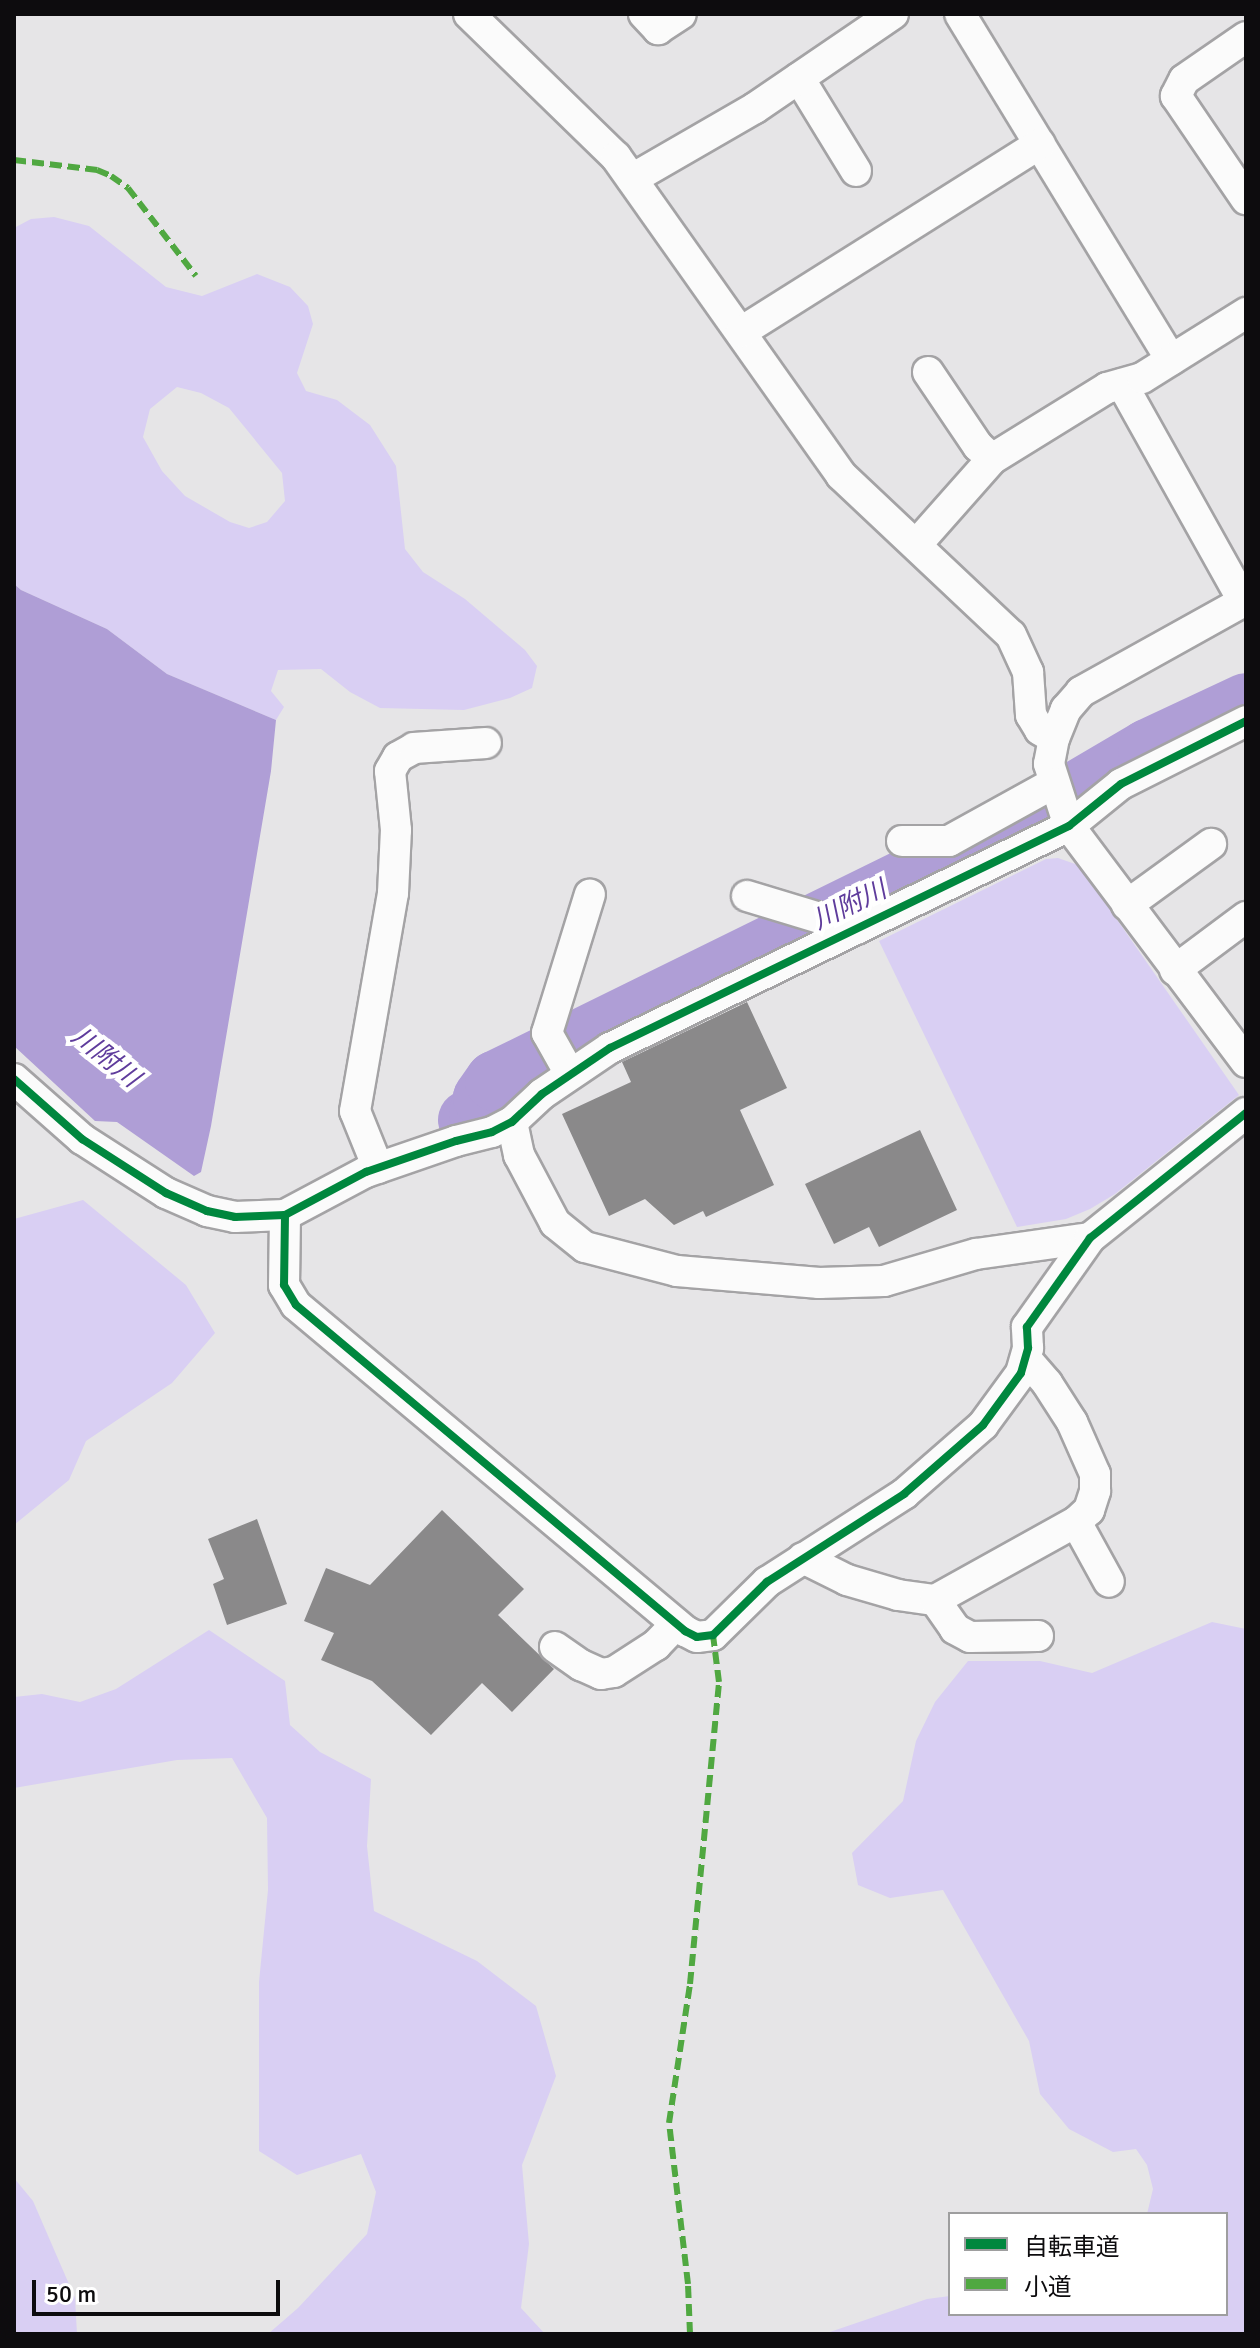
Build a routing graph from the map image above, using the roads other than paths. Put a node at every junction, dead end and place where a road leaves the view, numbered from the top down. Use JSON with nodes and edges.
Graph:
{"nodes":[{"id":1,"x":469,"y":14,"type":"edge"},
{"id":2,"x":644,"y":14,"type":"edge"},
{"id":3,"x":681,"y":14,"type":"edge"},
{"id":4,"x":893,"y":14,"type":"edge"},
{"id":5,"x":960,"y":14,"type":"edge"},
{"id":6,"x":1246,"y":37,"type":"edge"},
{"id":7,"x":799,"y":78,"type":"junction"},
{"id":8,"x":1040,"y":144,"type":"junction"},
{"id":9,"x":856,"y":171,"type":"dead end"},
{"id":10,"x":632,"y":179,"type":"junction"},
{"id":11,"x":1246,"y":199,"type":"edge"},
{"id":12,"x":1246,"y":313,"type":"edge"},
{"id":13,"x":741,"y":332,"type":"junction"},
{"id":14,"x":1171,"y":360,"type":"junction"},
{"id":15,"x":928,"y":372,"type":"dead end"},
{"id":16,"x":1122,"y":384,"type":"junction"},
{"id":17,"x":992,"y":459,"type":"junction"},
{"id":18,"x":916,"y":545,"type":"junction"},
{"id":19,"x":1245,"y":601,"type":"edge"},
{"id":20,"x":1244,"y":726,"type":"edge"},
{"id":21,"x":1054,"y":738,"type":"junction"},
{"id":22,"x":486,"y":743,"type":"dead end"},
{"id":23,"x":1061,"y":804,"type":"junction"},
{"id":24,"x":902,"y":841,"type":"dead end"},
{"id":25,"x":1211,"y":844,"type":"dead end"},
{"id":26,"x":590,"y":894,"type":"dead end"},
{"id":27,"x":747,"y":896,"type":"dead end"},
{"id":28,"x":1127,"y":905,"type":"junction"},
{"id":29,"x":1246,"y":917,"type":"edge"},
{"id":30,"x":835,"y":922,"type":"junction"},
{"id":31,"x":1175,"y":970,"type":"junction"},
{"id":32,"x":560,"y":1058,"type":"junction"},
{"id":33,"x":1246,"y":1062,"type":"edge"},
{"id":34,"x":14,"y":1079,"type":"edge"},
{"id":35,"x":1246,"y":1113,"type":"edge"},
{"id":36,"x":502,"y":1127,"type":"junction"},
{"id":37,"x":378,"y":1168,"type":"junction"},
{"id":38,"x":1090,"y":1238,"type":"junction"},
{"id":39,"x":284,"y":1242,"type":"junction"},
{"id":40,"x":1026,"y":1359,"type":"junction"},
{"id":41,"x":1076,"y":1522,"type":"junction"},
{"id":42,"x":803,"y":1558,"type":"junction"},
{"id":43,"x":1109,"y":1582,"type":"dead end"},
{"id":44,"x":935,"y":1600,"type":"junction"},
{"id":45,"x":676,"y":1624,"type":"junction"},
{"id":46,"x":1038,"y":1636,"type":"dead end"},
{"id":47,"x":555,"y":1647,"type":"dead end"}],
"edges":[{"from":1,"to":10,"type":"street"},
{"from":2,"to":3,"type":"street"},
{"from":4,"to":7,"type":"street"},
{"from":5,"to":8,"type":"street"},
{"from":6,"to":11,"type":"street"},
{"from":7,"to":9,"type":"street"},
{"from":7,"to":10,"type":"street"},
{"from":8,"to":13,"type":"street"},
{"from":8,"to":14,"type":"street"},
{"from":10,"to":13,"type":"street"},
{"from":12,"to":14,"type":"street"},
{"from":13,"to":18,"type":"street"},
{"from":14,"to":16,"type":"street"},
{"from":15,"to":17,"type":"street"},
{"from":16,"to":17,"type":"street"},
{"from":16,"to":19,"type":"street"},
{"from":17,"to":18,"type":"street"},
{"from":18,"to":21,"type":"street"},
{"from":19,"to":21,"type":"street"},
{"from":20,"to":23,"type":"street"},
{"from":21,"to":23,"type":"street"},
{"from":22,"to":37,"type":"street"},
{"from":23,"to":24,"type":"street"},
{"from":23,"to":28,"type":"street"},
{"from":23,"to":30,"type":"street"},
{"from":25,"to":28,"type":"street"},
{"from":26,"to":32,"type":"street"},
{"from":27,"to":30,"type":"street"},
{"from":28,"to":31,"type":"street"},
{"from":29,"to":31,"type":"street"},
{"from":30,"to":32,"type":"street"},
{"from":31,"to":33,"type":"street"},
{"from":32,"to":36,"type":"street"},
{"from":34,"to":39,"type":"street"},
{"from":35,"to":38,"type":"street"},
{"from":36,"to":37,"type":"street"},
{"from":36,"to":38,"type":"street"},
{"from":37,"to":39,"type":"street"},
{"from":38,"to":40,"type":"street"},
{"from":39,"to":45,"type":"street"},
{"from":40,"to":41,"type":"street"},
{"from":40,"to":42,"type":"street"},
{"from":41,"to":43,"type":"street"},
{"from":41,"to":44,"type":"street"},
{"from":42,"to":44,"type":"street"},
{"from":42,"to":45,"type":"street"},
{"from":44,"to":46,"type":"street"},
{"from":45,"to":47,"type":"street"}]}
